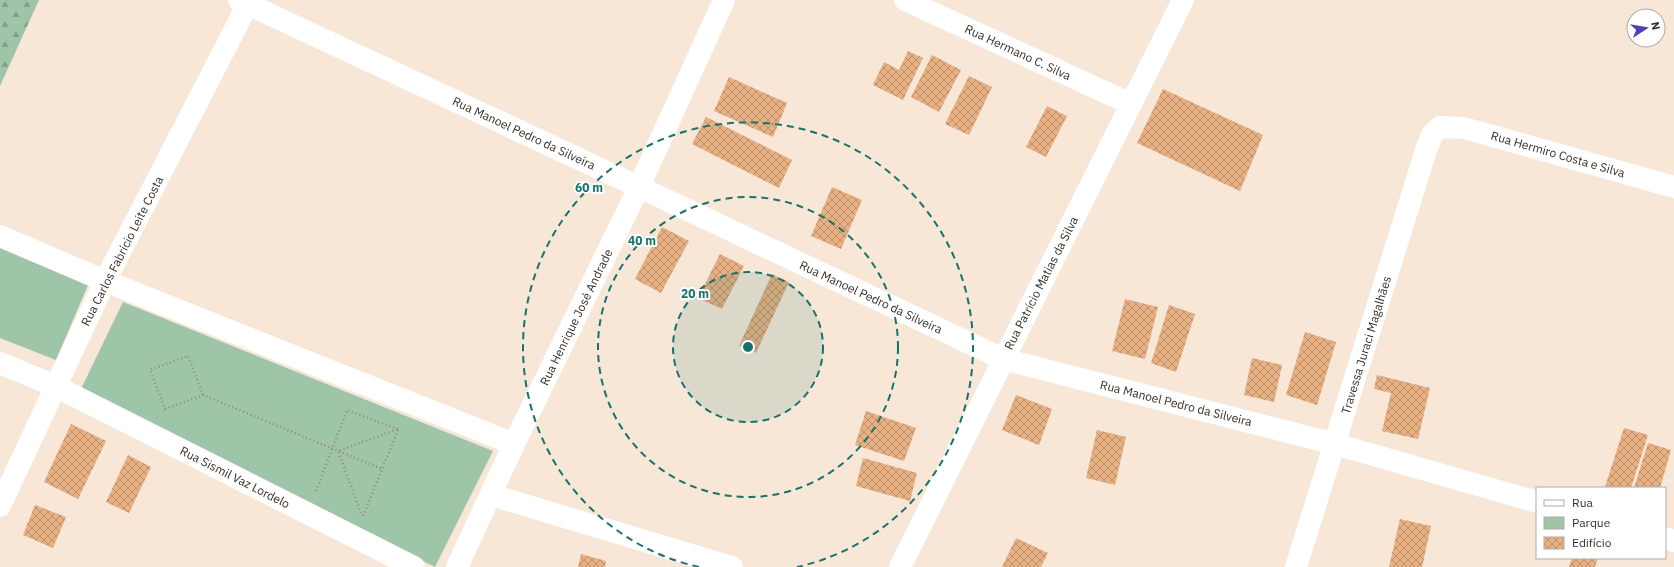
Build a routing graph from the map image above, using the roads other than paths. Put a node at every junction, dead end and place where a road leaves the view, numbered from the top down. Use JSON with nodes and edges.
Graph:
{"nodes":[{"id":1,"x":724,"y":0,"type":"edge"},
{"id":2,"x":905,"y":0,"type":"edge"},
{"id":3,"x":1183,"y":0,"type":"edge"},
{"id":4,"x":246,"y":2,"type":"edge"},
{"id":5,"x":1131,"y":104,"type":"junction"},
{"id":6,"x":1440,"y":127,"type":"joint"},
{"id":7,"x":640,"y":187,"type":"junction"},
{"id":8,"x":1674,"y":187,"type":"edge"},
{"id":9,"x":0,"y":236,"type":"edge"},
{"id":10,"x":105,"y":281,"type":"junction"},
{"id":11,"x":1003,"y":359,"type":"junction"},
{"id":12,"x":0,"y":363,"type":"edge"},
{"id":13,"x":55,"y":386,"type":"junction"},
{"id":14,"x":514,"y":444,"type":"junction"},
{"id":15,"x":1335,"y":444,"type":"junction"},
{"id":16,"x":491,"y":495,"type":"junction"},
{"id":17,"x":1536,"y":502,"type":"edge"},
{"id":18,"x":0,"y":506,"type":"edge"},
{"id":19,"x":414,"y":567,"type":"edge"},
{"id":20,"x":457,"y":567,"type":"edge"},
{"id":21,"x":732,"y":567,"type":"edge"},
{"id":22,"x":900,"y":567,"type":"edge"},
{"id":23,"x":1296,"y":567,"type":"edge"}],
"edges":[{"from":1,"to":7,"type":"street","name":"Rua Henrique José Andrade"},
{"from":2,"to":5,"type":"street","name":"Rua Hermano C. Silva"},
{"from":3,"to":5,"type":"street","name":"Rua Patrício Matias da Silva"},
{"from":4,"to":7,"type":"street","name":"Rua Manoel Pedro da Silveira"},
{"from":4,"to":10,"type":"street","name":"Rua Carlos Fabrício Leite Costa"},
{"from":5,"to":11,"type":"street","name":"Rua Patrício Matias da Silva"},
{"from":6,"to":8,"type":"street","name":"Rua Hermiro Costa e Silva"},
{"from":6,"to":15,"type":"street","name":"Travessa Juraci Magalhães"},
{"from":7,"to":11,"type":"street","name":"Rua Manoel Pedro da Silveira"},
{"from":7,"to":14,"type":"street","name":"Rua Henrique José Andrade"},
{"from":9,"to":10,"type":"street"},
{"from":10,"to":13,"type":"street","name":"Rua Carlos Fabrício Leite Costa"},
{"from":10,"to":14,"type":"street"},
{"from":11,"to":15,"type":"street","name":"Rua Manoel Pedro da Silveira"},
{"from":11,"to":22,"type":"street","name":"Rua Patrício Matias da Silva"},
{"from":12,"to":13,"type":"street","name":"Rua Sismil Vaz Lordelo"},
{"from":13,"to":18,"type":"street","name":"Rua Carlos Fabrício Leite Costa"},
{"from":13,"to":19,"type":"street","name":"Rua Sismil Vaz Lordelo"},
{"from":14,"to":16,"type":"street","name":"Rua Henrique José Andrade"},
{"from":15,"to":17,"type":"street","name":"Rua Manoel Pedro da Silveira"},
{"from":15,"to":23,"type":"street","name":"Travessa Juraci Magalhães"},
{"from":16,"to":20,"type":"street","name":"Rua Henrique José Andrade"},
{"from":16,"to":21,"type":"street"}]}
